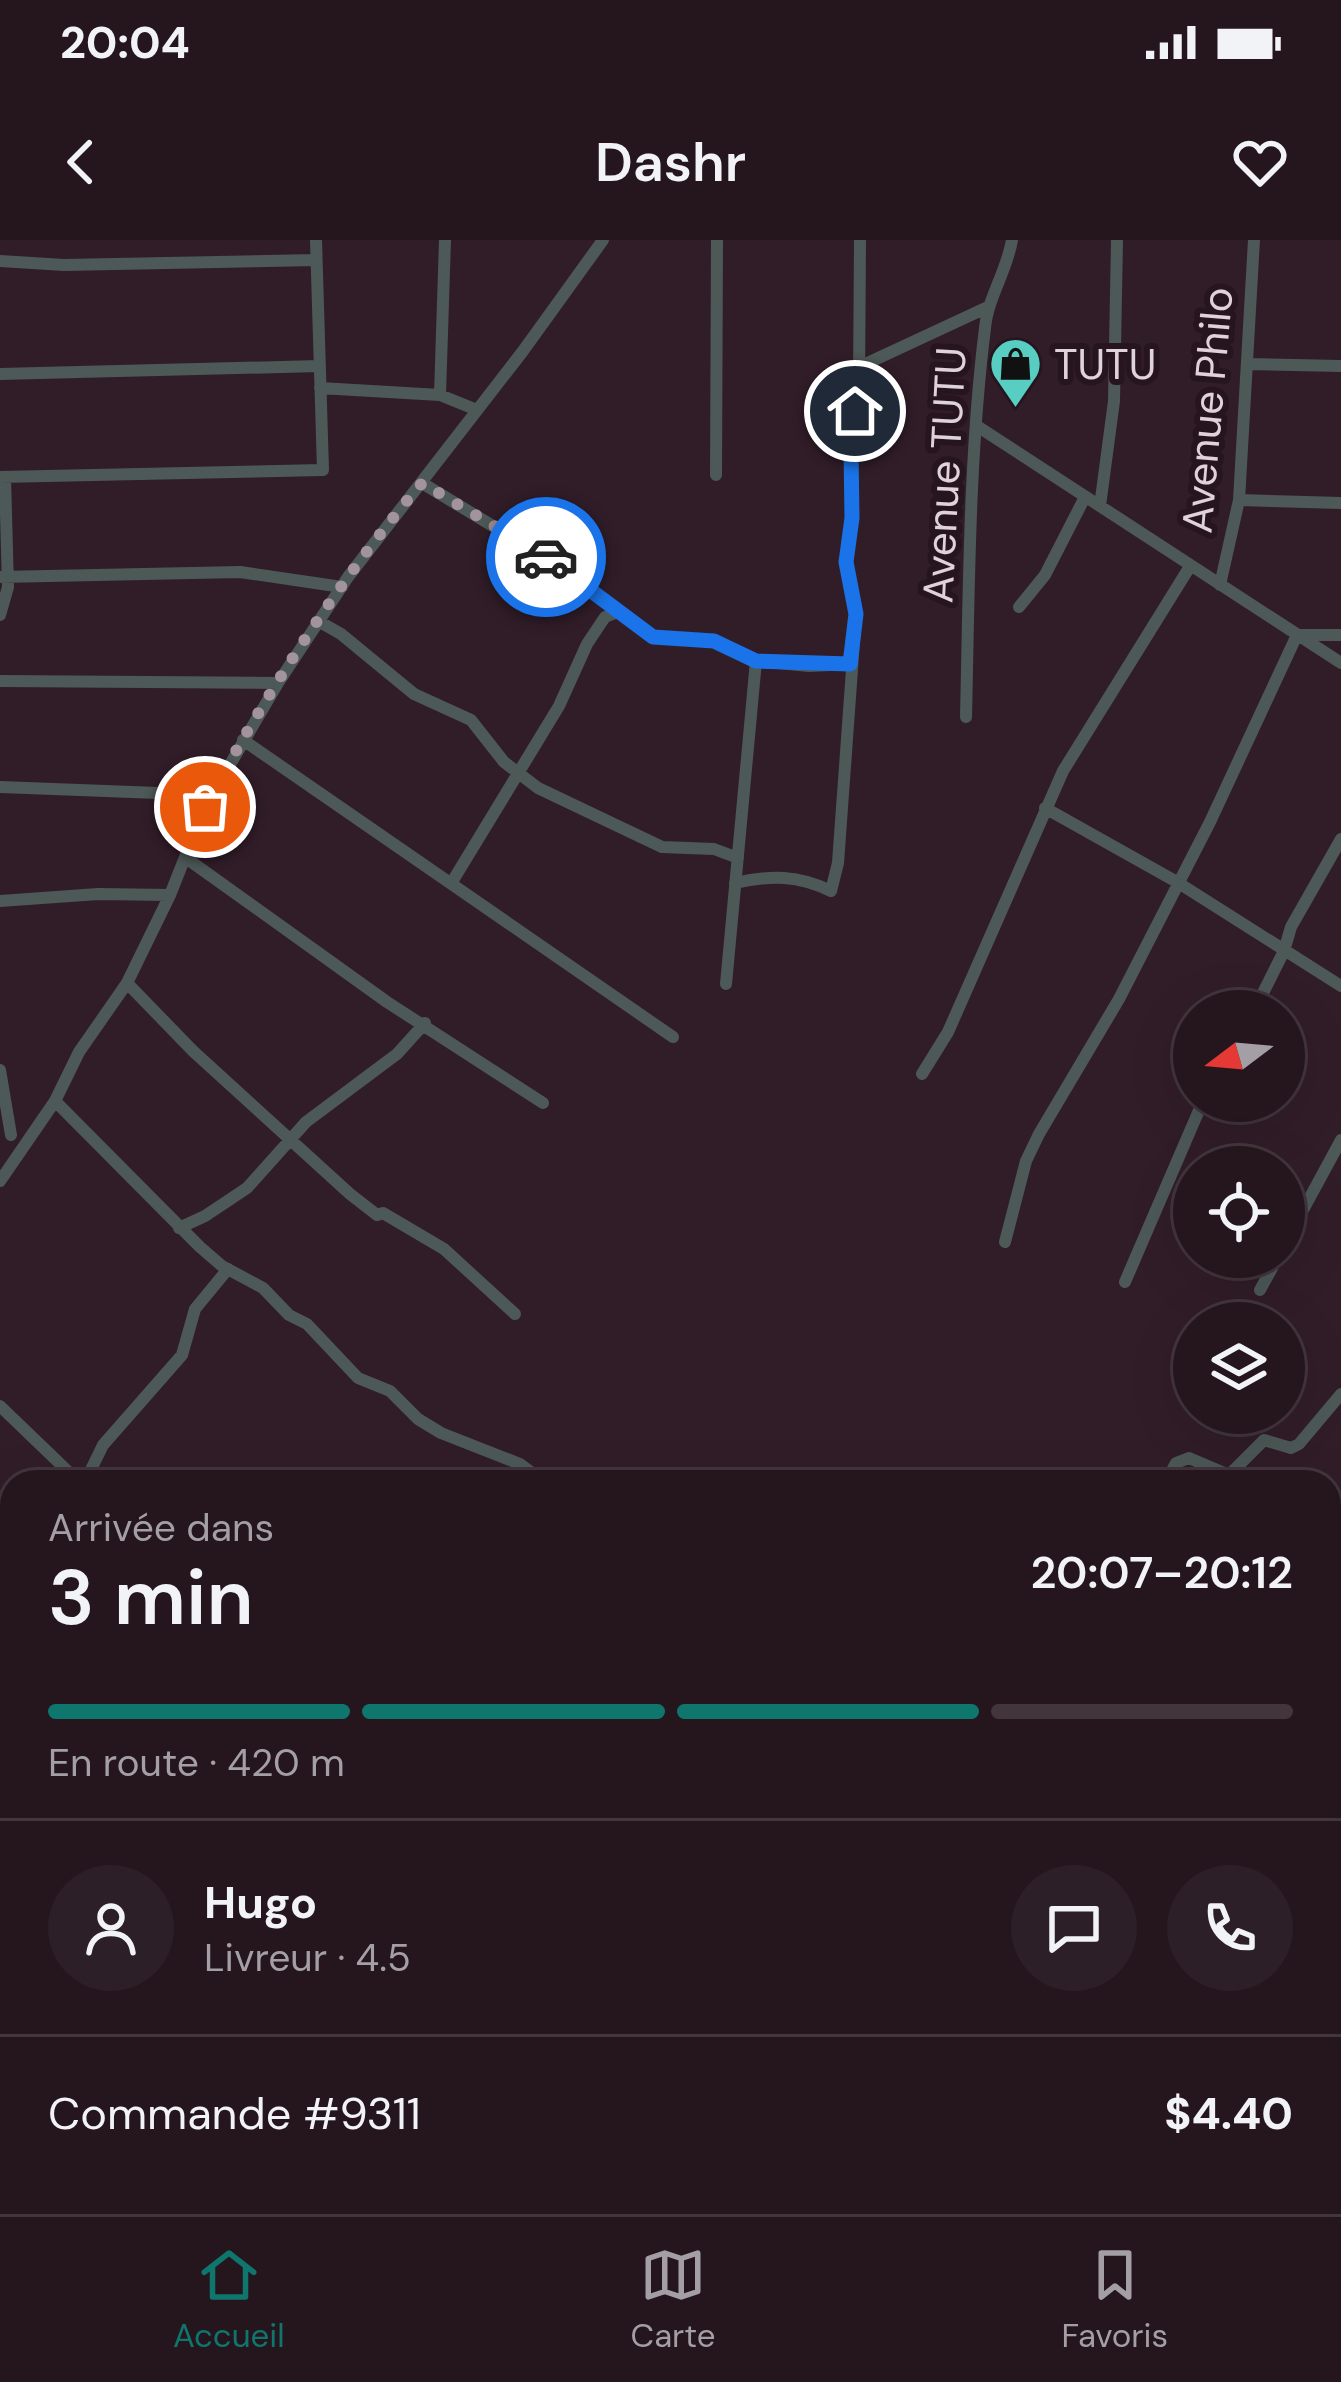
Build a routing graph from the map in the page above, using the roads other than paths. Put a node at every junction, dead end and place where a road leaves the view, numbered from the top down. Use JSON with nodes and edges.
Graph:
{"nodes":[{"id":1,"x":316,"y":240,"type":"edge"},
{"id":2,"x":445,"y":240,"type":"edge"},
{"id":3,"x":603,"y":240,"type":"edge"},
{"id":4,"x":717,"y":240,"type":"edge"},
{"id":5,"x":860,"y":240,"type":"edge"},
{"id":6,"x":1012,"y":240,"type":"edge"},
{"id":7,"x":1117,"y":240,"type":"edge"},
{"id":8,"x":1255,"y":240,"type":"edge"},
{"id":9,"x":0,"y":260,"type":"edge"},
{"id":10,"x":316,"y":260,"type":"junction"},
{"id":11,"x":988,"y":307,"type":"junction"},
{"id":12,"x":1247,"y":364,"type":"junction"},
{"id":13,"x":319,"y":366,"type":"junction"},
{"id":14,"x":1341,"y":366,"type":"edge"},
{"id":15,"x":859,"y":368,"type":"junction"},
{"id":16,"x":0,"y":374,"type":"edge"},
{"id":17,"x":320,"y":388,"type":"junction"},
{"id":18,"x":440,"y":395,"type":"junction"},
{"id":19,"x":477,"y":410,"type":"junction"},
{"id":20,"x":977,"y":426,"type":"junction"},
{"id":21,"x":716,"y":475,"type":"dead end"},
{"id":22,"x":3,"y":477,"type":"edge"},
{"id":23,"x":422,"y":483,"type":"junction"},
{"id":24,"x":1084,"y":497,"type":"junction"},
{"id":25,"x":1239,"y":500,"type":"junction"},
{"id":26,"x":1341,"y":503,"type":"edge"},
{"id":27,"x":1100,"y":506,"type":"junction"},
{"id":28,"x":1189,"y":568,"type":"junction"},
{"id":29,"x":3,"y":577,"type":"edge"},
{"id":30,"x":1220,"y":585,"type":"junction"},
{"id":31,"x":342,"y":587,"type":"junction"},
{"id":32,"x":1019,"y":607,"type":"dead end"},
{"id":33,"x":618,"y":612,"type":"junction"},
{"id":34,"x":0,"y":615,"type":"edge"},
{"id":35,"x":320,"y":622,"type":"junction"},
{"id":36,"x":1297,"y":634,"type":"junction"},
{"id":37,"x":1341,"y":635,"type":"edge"},
{"id":38,"x":756,"y":661,"type":"junction"},
{"id":39,"x":1341,"y":663,"type":"edge"},
{"id":40,"x":850,"y":664,"type":"junction"},
{"id":41,"x":0,"y":681,"type":"edge"},
{"id":42,"x":278,"y":683,"type":"junction"},
{"id":43,"x":966,"y":717,"type":"dead end"},
{"id":44,"x":243,"y":740,"type":"junction"},
{"id":45,"x":520,"y":772,"type":"junction"},
{"id":46,"x":0,"y":788,"type":"edge"},
{"id":47,"x":211,"y":795,"type":"junction"},
{"id":48,"x":1046,"y":808,"type":"junction"},
{"id":49,"x":1341,"y":839,"type":"edge"},
{"id":50,"x":186,"y":858,"type":"junction"},
{"id":51,"x":738,"y":858,"type":"junction"},
{"id":52,"x":452,"y":882,"type":"junction"},
{"id":53,"x":735,"y":883,"type":"junction"},
{"id":54,"x":1178,"y":883,"type":"junction"},
{"id":55,"x":170,"y":896,"type":"junction"},
{"id":56,"x":0,"y":901,"type":"edge"},
{"id":57,"x":1284,"y":951,"type":"junction"},
{"id":58,"x":128,"y":983,"type":"junction"},
{"id":59,"x":726,"y":984,"type":"dead end"},
{"id":60,"x":1341,"y":986,"type":"edge"},
{"id":61,"x":1264,"y":990,"type":"edge"},
{"id":62,"x":425,"y":1023,"type":"junction"},
{"id":63,"x":674,"y":1037,"type":"dead end"},
{"id":64,"x":0,"y":1070,"type":"edge"},
{"id":65,"x":922,"y":1074,"type":"dead end"},
{"id":66,"x":55,"y":1101,"type":"junction"},
{"id":67,"x":543,"y":1102,"type":"dead end"},
{"id":68,"x":1194,"y":1122,"type":"edge"},
{"id":69,"x":6,"y":1134,"type":"edge"},
{"id":70,"x":30,"y":1136,"type":"junction"},
{"id":71,"x":290,"y":1140,"type":"junction"},
{"id":72,"x":1341,"y":1140,"type":"edge"},
{"id":73,"x":0,"y":1181,"type":"edge"},
{"id":74,"x":1305,"y":1206,"type":"edge"},
{"id":75,"x":179,"y":1228,"type":"junction"},
{"id":76,"x":1005,"y":1242,"type":"dead end"},
{"id":77,"x":228,"y":1269,"type":"junction"},
{"id":78,"x":1266,"y":1278,"type":"edge"},
{"id":79,"x":1125,"y":1282,"type":"dead end"},
{"id":80,"x":1260,"y":1289,"type":"dead end"},
{"id":81,"x":514,"y":1314,"type":"dead end"},
{"id":82,"x":1341,"y":1394,"type":"edge"},
{"id":83,"x":0,"y":1406,"type":"edge"},
{"id":84,"x":69,"y":1470,"type":"edge"},
{"id":85,"x":89,"y":1470,"type":"edge"},
{"id":86,"x":528,"y":1470,"type":"edge"},
{"id":87,"x":1172,"y":1470,"type":"edge"},
{"id":88,"x":1219,"y":1470,"type":"edge"},
{"id":89,"x":1233,"y":1470,"type":"edge"}],
"edges":[{"from":1,"to":10,"type":"street"},
{"from":2,"to":18,"type":"street"},
{"from":3,"to":19,"type":"street"},
{"from":4,"to":21,"type":"street"},
{"from":5,"to":15,"type":"street"},
{"from":6,"to":11,"type":"street","name":"Avenue TUTU"},
{"from":7,"to":27,"type":"street"},
{"from":8,"to":12,"type":"street","name":"Avenue Philo"},
{"from":9,"to":10,"type":"street"},
{"from":10,"to":13,"type":"street"},
{"from":11,"to":15,"type":"street"},
{"from":11,"to":20,"type":"street","name":"Avenue TUTU"},
{"from":12,"to":14,"type":"street"},
{"from":12,"to":25,"type":"street","name":"Avenue Philo"},
{"from":13,"to":16,"type":"street"},
{"from":13,"to":17,"type":"street"},
{"from":15,"to":40,"type":"street"},
{"from":17,"to":18,"type":"street"},
{"from":17,"to":22,"type":"street"},
{"from":18,"to":19,"type":"street"},
{"from":19,"to":23,"type":"street"},
{"from":20,"to":24,"type":"street"},
{"from":20,"to":43,"type":"street","name":"Avenue TUTU"},
{"from":22,"to":29,"type":"street"},
{"from":23,"to":31,"type":"street"},
{"from":23,"to":33,"type":"street"},
{"from":24,"to":27,"type":"street"},
{"from":24,"to":32,"type":"street"},
{"from":25,"to":26,"type":"street"},
{"from":25,"to":30,"type":"street","name":"Avenue Philo"},
{"from":27,"to":28,"type":"street"},
{"from":28,"to":30,"type":"street"},
{"from":28,"to":48,"type":"street"},
{"from":29,"to":31,"type":"street"},
{"from":29,"to":34,"type":"street"},
{"from":30,"to":36,"type":"street"},
{"from":31,"to":35,"type":"street"},
{"from":33,"to":38,"type":"street"},
{"from":33,"to":45,"type":"street"},
{"from":35,"to":42,"type":"street"},
{"from":35,"to":45,"type":"street"},
{"from":36,"to":37,"type":"street"},
{"from":36,"to":39,"type":"street"},
{"from":36,"to":54,"type":"street"},
{"from":38,"to":40,"type":"street"},
{"from":38,"to":51,"type":"street"},
{"from":40,"to":53,"type":"street"},
{"from":41,"to":42,"type":"street"},
{"from":42,"to":44,"type":"street"},
{"from":44,"to":47,"type":"street"},
{"from":44,"to":52,"type":"street"},
{"from":45,"to":51,"type":"street"},
{"from":45,"to":52,"type":"street"},
{"from":46,"to":47,"type":"street"},
{"from":47,"to":50,"type":"street"},
{"from":48,"to":54,"type":"street"},
{"from":48,"to":65,"type":"street"},
{"from":49,"to":57,"type":"street"},
{"from":50,"to":55,"type":"street"},
{"from":50,"to":62,"type":"street"},
{"from":51,"to":53,"type":"street"},
{"from":52,"to":63,"type":"street"},
{"from":53,"to":59,"type":"street"},
{"from":54,"to":57,"type":"street"},
{"from":54,"to":76,"type":"street"},
{"from":55,"to":56,"type":"street"},
{"from":55,"to":58,"type":"street"},
{"from":57,"to":60,"type":"street"},
{"from":57,"to":61,"type":"street"},
{"from":58,"to":66,"type":"street"},
{"from":58,"to":71,"type":"street"},
{"from":62,"to":67,"type":"street"},
{"from":62,"to":71,"type":"street"},
{"from":64,"to":69,"type":"street"},
{"from":66,"to":70,"type":"street"},
{"from":66,"to":75,"type":"street"},
{"from":68,"to":79,"type":"street"},
{"from":69,"to":70,"type":"street"},
{"from":70,"to":73,"type":"street"},
{"from":71,"to":75,"type":"street"},
{"from":71,"to":81,"type":"street"},
{"from":72,"to":74,"type":"street"},
{"from":75,"to":77,"type":"street"},
{"from":77,"to":85,"type":"street"},
{"from":77,"to":86,"type":"street"},
{"from":78,"to":80,"type":"street"},
{"from":82,"to":89,"type":"street"},
{"from":83,"to":84,"type":"street"},
{"from":87,"to":88,"type":"street"}]}
